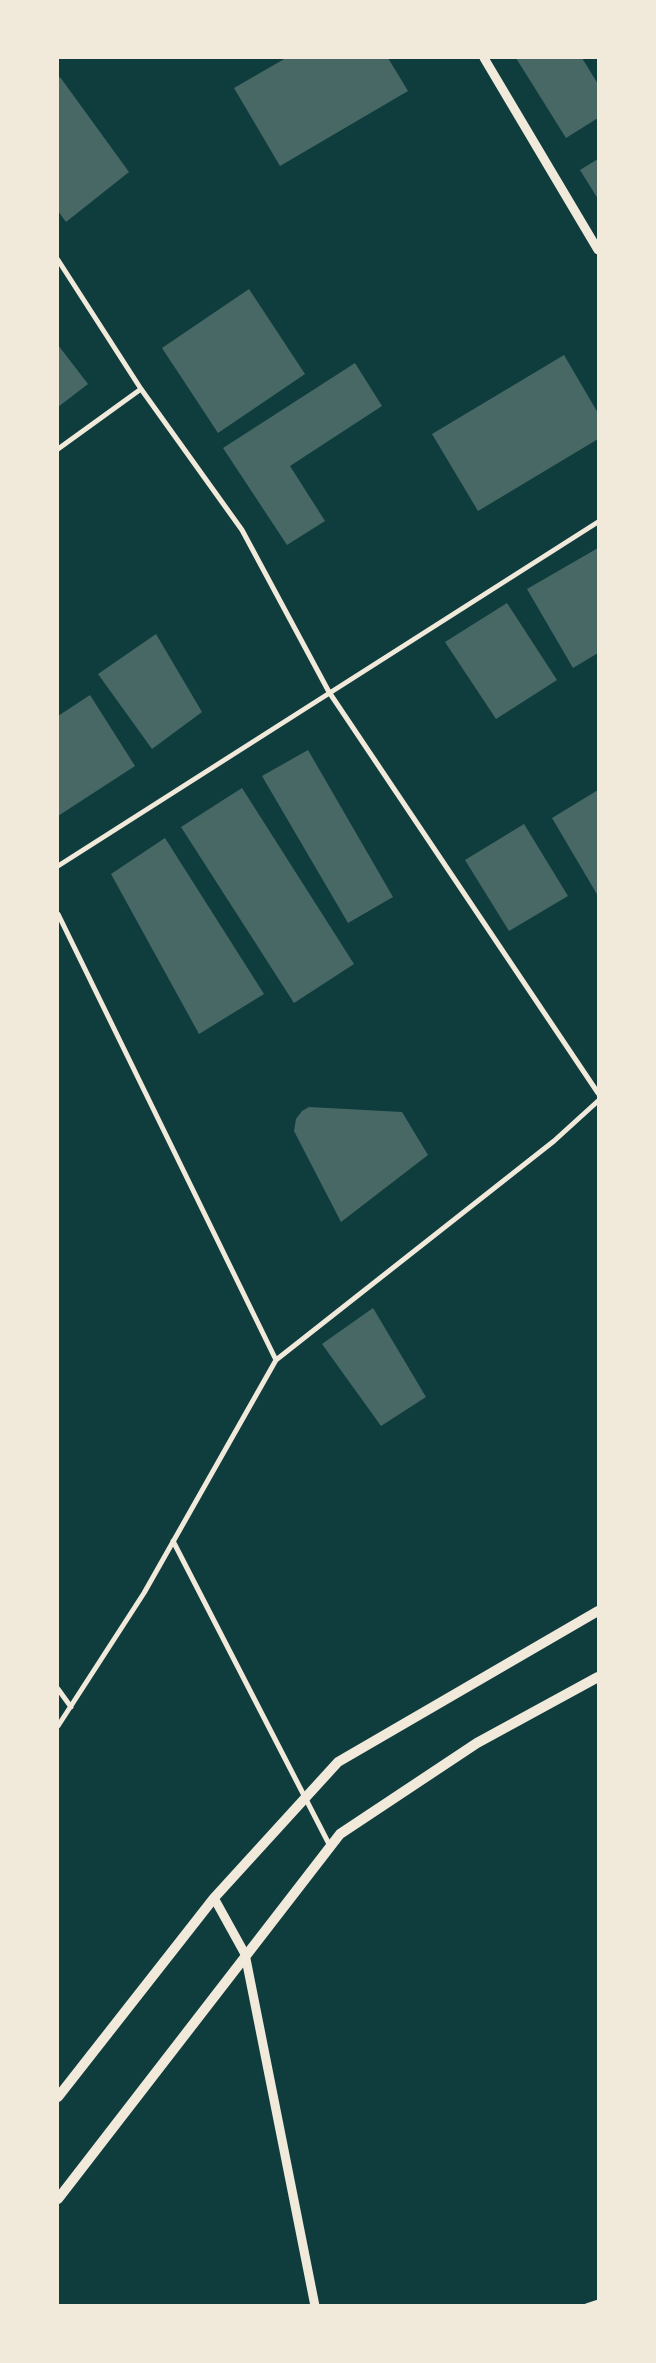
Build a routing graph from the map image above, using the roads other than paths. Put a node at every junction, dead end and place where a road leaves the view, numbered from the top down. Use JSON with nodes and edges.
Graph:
{"nodes":[{"id":1,"x":484,"y":58,"type":"edge"},
{"id":2,"x":598,"y":250,"type":"edge"},
{"id":3,"x":58,"y":260,"type":"edge"},
{"id":4,"x":141,"y":389,"type":"junction"},
{"id":5,"x":58,"y":449,"type":"edge"},
{"id":6,"x":598,"y":522,"type":"edge"},
{"id":7,"x":330,"y":692,"type":"junction"},
{"id":8,"x":58,"y":866,"type":"edge"},
{"id":9,"x":58,"y":914,"type":"edge"},
{"id":10,"x":598,"y":1092,"type":"edge"},
{"id":11,"x":598,"y":1101,"type":"edge"},
{"id":12,"x":276,"y":1360,"type":"junction"},
{"id":13,"x":173,"y":1541,"type":"junction"},
{"id":14,"x":598,"y":1611,"type":"edge"},
{"id":15,"x":598,"y":1677,"type":"edge"},
{"id":16,"x":58,"y":1689,"type":"edge"},
{"id":17,"x":71,"y":1707,"type":"junction"},
{"id":18,"x":58,"y":1726,"type":"edge"},
{"id":19,"x":305,"y":1798,"type":"junction"},
{"id":20,"x":330,"y":1846,"type":"junction"},
{"id":21,"x":214,"y":1898,"type":"junction"},
{"id":22,"x":245,"y":1954,"type":"junction"},
{"id":23,"x":58,"y":2097,"type":"edge"},
{"id":24,"x":58,"y":2199,"type":"edge"},
{"id":25,"x":598,"y":2302,"type":"edge"},
{"id":26,"x":315,"y":2306,"type":"edge"},
{"id":27,"x":586,"y":2306,"type":"edge"}],
"edges":[{"from":1,"to":2,"type":"street"},
{"from":3,"to":4,"type":"street"},
{"from":4,"to":5,"type":"street"},
{"from":4,"to":7,"type":"street"},
{"from":6,"to":7,"type":"street"},
{"from":7,"to":8,"type":"street"},
{"from":7,"to":10,"type":"street"},
{"from":9,"to":12,"type":"street"},
{"from":11,"to":12,"type":"street"},
{"from":12,"to":13,"type":"street"},
{"from":13,"to":17,"type":"street"},
{"from":13,"to":19,"type":"street"},
{"from":14,"to":19,"type":"main road"},
{"from":15,"to":20,"type":"main road"},
{"from":16,"to":17,"type":"street"},
{"from":17,"to":18,"type":"street"},
{"from":19,"to":20,"type":"street"},
{"from":19,"to":21,"type":"main road"},
{"from":20,"to":22,"type":"main road"},
{"from":21,"to":22,"type":"street"},
{"from":21,"to":23,"type":"main road"},
{"from":22,"to":24,"type":"main road"},
{"from":22,"to":26,"type":"street"},
{"from":25,"to":27,"type":"street"}]}
